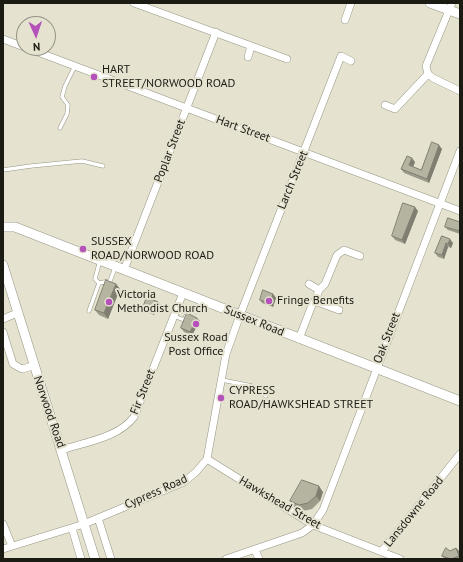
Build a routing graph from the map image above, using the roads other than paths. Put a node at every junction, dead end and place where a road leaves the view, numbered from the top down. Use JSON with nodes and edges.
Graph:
{"nodes":[{"id":1,"x":134,"y":3,"type":"edge"},
{"id":2,"x":351,"y":3,"type":"edge"},
{"id":3,"x":430,"y":3,"type":"edge"},
{"id":4,"x":450,"y":6,"type":"edge"},
{"id":5,"x":460,"y":14,"type":"edge"},
{"id":6,"x":345,"y":20,"type":"dead end"},
{"id":7,"x":216,"y":32,"type":"junction"},
{"id":8,"x":3,"y":39,"type":"edge"},
{"id":9,"x":16,"y":44,"type":"edge"},
{"id":10,"x":251,"y":46,"type":"junction"},
{"id":11,"x":48,"y":56,"type":"edge"},
{"id":12,"x":248,"y":57,"type":"dead end"},
{"id":13,"x":287,"y":59,"type":"dead end"},
{"id":14,"x":351,"y":60,"type":"dead end"},
{"id":15,"x":74,"y":66,"type":"junction"},
{"id":16,"x":428,"y":74,"type":"junction"},
{"id":17,"x":460,"y":91,"type":"edge"},
{"id":18,"x":385,"y":105,"type":"dead end"},
{"id":19,"x":186,"y":108,"type":"junction"},
{"id":20,"x":60,"y":128,"type":"dead end"},
{"id":21,"x":460,"y":151,"type":"edge"},
{"id":22,"x":304,"y":152,"type":"junction"},
{"id":23,"x":103,"y":166,"type":"dead end"},
{"id":24,"x":3,"y":170,"type":"edge"},
{"id":25,"x":440,"y":203,"type":"junction"},
{"id":26,"x":460,"y":211,"type":"edge"},
{"id":27,"x":3,"y":227,"type":"edge"},
{"id":28,"x":360,"y":256,"type":"dead end"},
{"id":29,"x":100,"y":260,"type":"junction"},
{"id":30,"x":3,"y":265,"type":"edge"},
{"id":31,"x":120,"y":268,"type":"junction"},
{"id":32,"x":99,"y":283,"type":"junction"},
{"id":33,"x":309,"y":284,"type":"dead end"},
{"id":34,"x":319,"y":290,"type":"junction"},
{"id":35,"x":183,"y":293,"type":"junction"},
{"id":36,"x":202,"y":300,"type":"junction"},
{"id":37,"x":315,"y":301,"type":"junction"},
{"id":38,"x":339,"y":310,"type":"dead end"},
{"id":39,"x":89,"y":311,"type":"dead end"},
{"id":40,"x":17,"y":313,"type":"junction"},
{"id":41,"x":240,"y":314,"type":"junction"},
{"id":42,"x":174,"y":316,"type":"junction"},
{"id":43,"x":3,"y":319,"type":"edge"},
{"id":44,"x":3,"y":332,"type":"edge"},
{"id":45,"x":299,"y":339,"type":"junction"},
{"id":46,"x":33,"y":366,"type":"junction"},
{"id":47,"x":376,"y":368,"type":"junction"},
{"id":48,"x":220,"y":380,"type":"junction"},
{"id":49,"x":266,"y":396,"type":"dead end"},
{"id":50,"x":460,"y":401,"type":"edge"},
{"id":51,"x":62,"y":450,"type":"junction"},
{"id":52,"x":460,"y":454,"type":"edge"},
{"id":53,"x":207,"y":459,"type":"junction"},
{"id":54,"x":98,"y":518,"type":"junction"},
{"id":55,"x":3,"y":524,"type":"edge"},
{"id":56,"x":84,"y":524,"type":"junction"},
{"id":57,"x":313,"y":525,"type":"junction"},
{"id":58,"x":72,"y":528,"type":"junction"},
{"id":59,"x":12,"y":546,"type":"junction"},
{"id":60,"x":3,"y":549,"type":"edge"},
{"id":61,"x":255,"y":550,"type":"junction"},
{"id":62,"x":382,"y":551,"type":"junction"},
{"id":63,"x":81,"y":559,"type":"edge"},
{"id":64,"x":95,"y":559,"type":"edge"},
{"id":65,"x":112,"y":559,"type":"edge"},
{"id":66,"x":226,"y":559,"type":"edge"},
{"id":67,"x":259,"y":559,"type":"edge"},
{"id":68,"x":400,"y":559,"type":"edge"}],
"edges":[{"from":1,"to":7,"type":"street"},
{"from":2,"to":6,"type":"street"},
{"from":3,"to":4,"type":"street"},
{"from":4,"to":5,"type":"street"},
{"from":4,"to":16,"type":"street"},
{"from":7,"to":10,"type":"street"},
{"from":7,"to":19,"type":"street","name":"Poplar Street"},
{"from":8,"to":9,"type":"street"},
{"from":10,"to":12,"type":"street"},
{"from":10,"to":13,"type":"street"},
{"from":11,"to":15,"type":"street","name":"Hart Street"},
{"from":14,"to":22,"type":"street","name":"Larch Street"},
{"from":15,"to":19,"type":"street","name":"Hart Street"},
{"from":15,"to":20,"type":"lane"},
{"from":16,"to":17,"type":"street"},
{"from":16,"to":18,"type":"street"},
{"from":19,"to":22,"type":"street","name":"Hart Street"},
{"from":19,"to":31,"type":"street","name":"Poplar Street"},
{"from":21,"to":25,"type":"street","name":"Oak Street"},
{"from":22,"to":25,"type":"street","name":"Hart Street"},
{"from":22,"to":41,"type":"street","name":"Larch Street"},
{"from":23,"to":24,"type":"lane"},
{"from":25,"to":26,"type":"street","name":"Hart Street"},
{"from":25,"to":47,"type":"street","name":"Oak Street"},
{"from":27,"to":29,"type":"street","name":"Sussex Road"},
{"from":28,"to":34,"type":"street"},
{"from":29,"to":31,"type":"street","name":"Sussex Road"},
{"from":29,"to":32,"type":"lane"},
{"from":30,"to":40,"type":"street","name":"Norwood Road"},
{"from":31,"to":32,"type":"lane"},
{"from":31,"to":35,"type":"street","name":"Sussex Road"},
{"from":32,"to":39,"type":"lane"},
{"from":33,"to":34,"type":"street"},
{"from":34,"to":37,"type":"street"},
{"from":35,"to":36,"type":"street","name":"Sussex Road"},
{"from":35,"to":42,"type":"street","name":"Fir Street"},
{"from":36,"to":41,"type":"street","name":"Sussex Road"},
{"from":36,"to":42,"type":"lane"},
{"from":37,"to":38,"type":"street"},
{"from":37,"to":45,"type":"street"},
{"from":40,"to":43,"type":"street"},
{"from":40,"to":46,"type":"street","name":"Norwood Road"},
{"from":41,"to":45,"type":"street","name":"Sussex Road"},
{"from":41,"to":48,"type":"street","name":"Cypress Road"},
{"from":42,"to":51,"type":"street","name":"Fir Street"},
{"from":44,"to":46,"type":"street"},
{"from":45,"to":47,"type":"street","name":"Sussex Road"},
{"from":46,"to":51,"type":"street","name":"Norwood Road"},
{"from":47,"to":50,"type":"street","name":"Sussex Road"},
{"from":47,"to":57,"type":"street","name":"Oak Street"},
{"from":48,"to":49,"type":"lane"},
{"from":48,"to":53,"type":"street","name":"Cypress Road"},
{"from":51,"to":56,"type":"street","name":"Norwood Road"},
{"from":52,"to":62,"type":"street","name":"Lansdowne Road"},
{"from":53,"to":54,"type":"street","name":"Cypress Road"},
{"from":53,"to":57,"type":"street","name":"Hawkshead Street"},
{"from":54,"to":56,"type":"street","name":"Cypress Road"},
{"from":54,"to":65,"type":"street"},
{"from":55,"to":59,"type":"street"},
{"from":56,"to":58,"type":"street","name":"Cypress Road"},
{"from":56,"to":64,"type":"street","name":"Norwood Road"},
{"from":57,"to":61,"type":"street"},
{"from":57,"to":62,"type":"street","name":"Hawkshead Street"},
{"from":58,"to":59,"type":"street","name":"Cypress Road"},
{"from":58,"to":63,"type":"street"},
{"from":59,"to":60,"type":"street","name":"Cypress Road"},
{"from":61,"to":66,"type":"street"},
{"from":61,"to":67,"type":"street"},
{"from":62,"to":68,"type":"street","name":"Hawkshead Street"}]}
